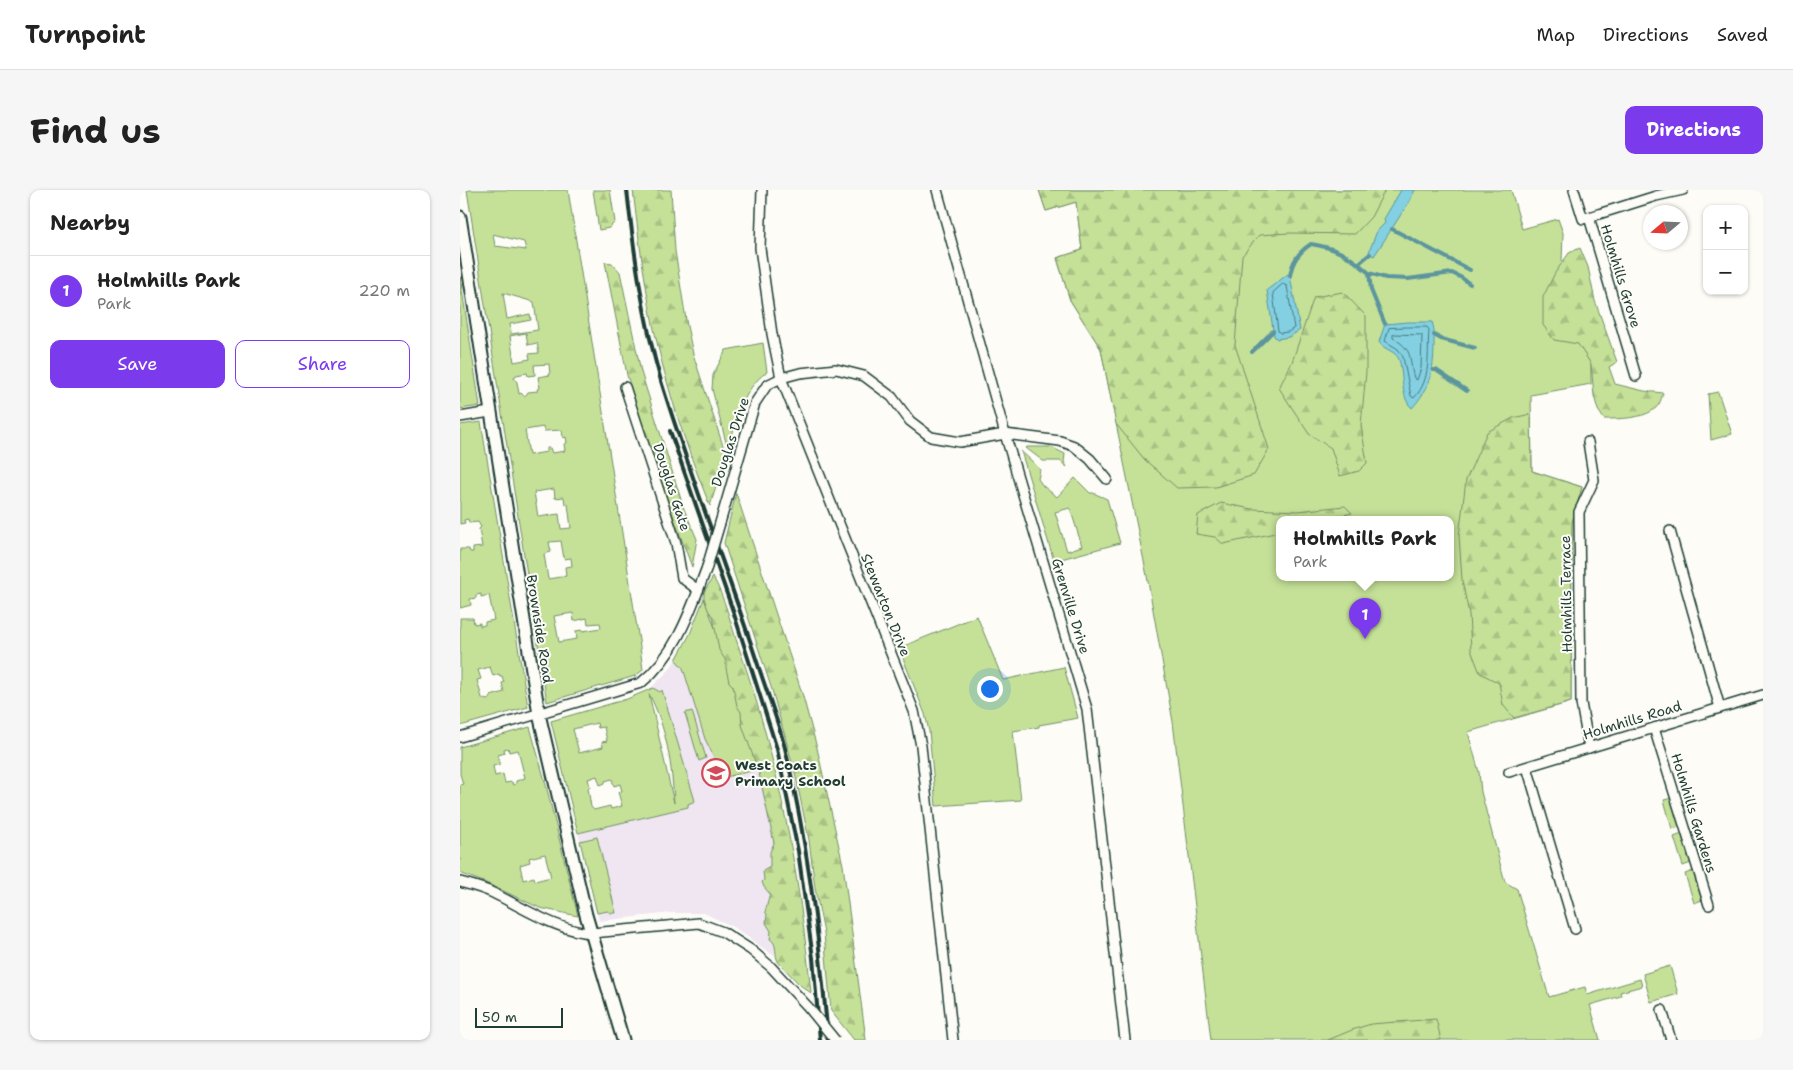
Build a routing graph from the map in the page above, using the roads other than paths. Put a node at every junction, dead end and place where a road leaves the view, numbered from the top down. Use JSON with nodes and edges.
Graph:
{"nodes":[{"id":1,"x":762,"y":190,"type":"edge"},
{"id":2,"x":937,"y":190,"type":"edge"},
{"id":3,"x":1574,"y":190,"type":"edge"},
{"id":4,"x":1683,"y":190,"type":"edge"},
{"id":5,"x":460,"y":217,"type":"edge"},
{"id":6,"x":1589,"y":217,"type":"junction"},
{"id":7,"x":1636,"y":376,"type":"dead end"},
{"id":8,"x":781,"y":378,"type":"junction"},
{"id":9,"x":625,"y":387,"type":"dead end"},
{"id":10,"x":490,"y":412,"type":"junction"},
{"id":11,"x":460,"y":417,"type":"edge"},
{"id":12,"x":1006,"y":434,"type":"junction"},
{"id":13,"x":1588,"y":442,"type":"dead end"},
{"id":14,"x":1107,"y":479,"type":"dead end"},
{"id":15,"x":1670,"y":531,"type":"dead end"},
{"id":16,"x":698,"y":590,"type":"junction"},
{"id":17,"x":1763,"y":695,"type":"edge"},
{"id":18,"x":1720,"y":708,"type":"junction"},
{"id":19,"x":539,"y":714,"type":"junction"},
{"id":20,"x":1654,"y":728,"type":"junction"},
{"id":21,"x":460,"y":737,"type":"edge"},
{"id":22,"x":1589,"y":748,"type":"junction"},
{"id":23,"x":1527,"y":767,"type":"junction"},
{"id":24,"x":1509,"y":772,"type":"dead end"},
{"id":25,"x":460,"y":882,"type":"edge"},
{"id":26,"x":1708,"y":905,"type":"dead end"},
{"id":27,"x":1575,"y":929,"type":"dead end"},
{"id":28,"x":592,"y":933,"type":"junction"},
{"id":29,"x":1662,"y":1010,"type":"dead end"},
{"id":30,"x":623,"y":1040,"type":"edge"},
{"id":31,"x":835,"y":1040,"type":"edge"},
{"id":32,"x":953,"y":1040,"type":"edge"},
{"id":33,"x":1125,"y":1040,"type":"edge"},
{"id":34,"x":1672,"y":1040,"type":"edge"}],
"edges":[{"from":1,"to":8,"type":"street","name":"Stewarton Drive"},
{"from":2,"to":12,"type":"street","name":"Grenville Drive"},
{"from":3,"to":6,"type":"street","name":"Holmhills Grove"},
{"from":4,"to":6,"type":"street"},
{"from":5,"to":10,"type":"street","name":"Brownside Road"},
{"from":6,"to":7,"type":"street","name":"Holmhills Grove"},
{"from":8,"to":12,"type":"street","name":"Douglas Drive"},
{"from":8,"to":16,"type":"street","name":"Douglas Drive","bridge":true},
{"from":8,"to":32,"type":"street","name":"Stewarton Drive"},
{"from":9,"to":16,"type":"street","name":"Douglas Gate"},
{"from":10,"to":11,"type":"street"},
{"from":10,"to":19,"type":"street","name":"Brownside Road"},
{"from":12,"to":14,"type":"street","name":"Douglas Drive"},
{"from":12,"to":33,"type":"street","name":"Grenville Drive"},
{"from":13,"to":22,"type":"street","name":"Holmhills Terrace"},
{"from":15,"to":18,"type":"street"},
{"from":16,"to":19,"type":"street","name":"Douglas Drive"},
{"from":17,"to":18,"type":"street","name":"Holmhills Road"},
{"from":18,"to":20,"type":"street","name":"Holmhills Road"},
{"from":19,"to":21,"type":"street","name":"Douglas Drive"},
{"from":19,"to":28,"type":"street","name":"Brownside Road"},
{"from":20,"to":22,"type":"street","name":"Holmhills Road"},
{"from":20,"to":26,"type":"street","name":"Holmhills Gardens"},
{"from":22,"to":23,"type":"street","name":"Holmhills Road"},
{"from":23,"to":24,"type":"street","name":"Holmhills Road"},
{"from":23,"to":27,"type":"street"},
{"from":25,"to":28,"type":"street"},
{"from":28,"to":30,"type":"street","name":"Brownside Road"},
{"from":28,"to":31,"type":"street","bridge":true},
{"from":29,"to":34,"type":"street"}]}
